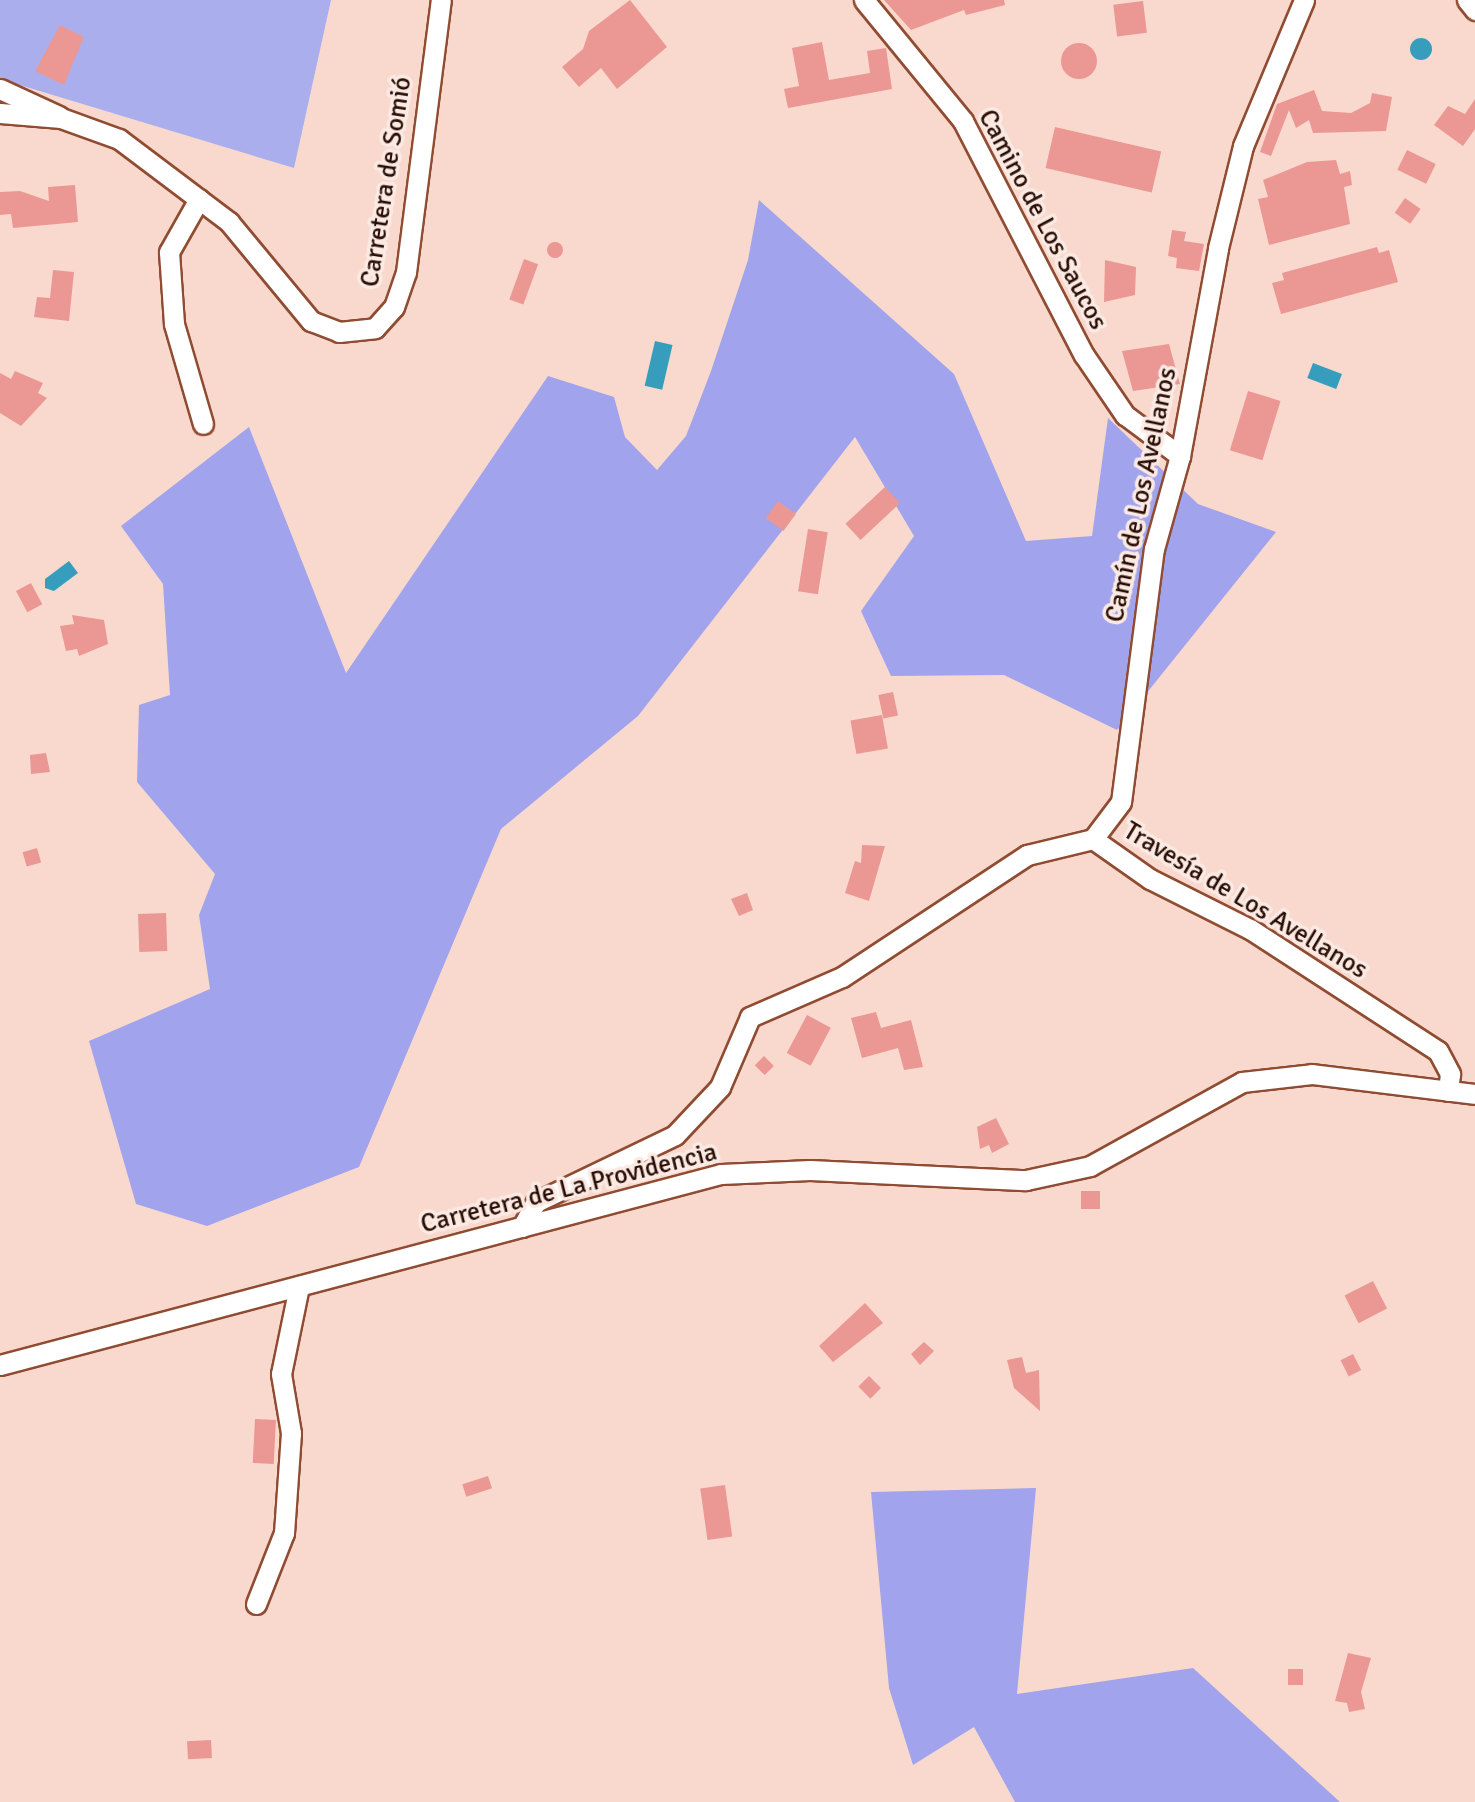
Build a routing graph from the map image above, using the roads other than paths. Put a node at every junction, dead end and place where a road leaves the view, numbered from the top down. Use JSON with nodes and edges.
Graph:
{"nodes":[{"id":1,"x":441,"y":0,"type":"edge"},
{"id":2,"x":864,"y":0,"type":"edge"},
{"id":3,"x":1304,"y":0,"type":"edge"},
{"id":4,"x":1467,"y":0,"type":"edge"},
{"id":5,"x":1475,"y":10,"type":"edge"},
{"id":6,"x":0,"y":89,"type":"edge"},
{"id":7,"x":0,"y":113,"type":"edge"},
{"id":8,"x":61,"y":118,"type":"junction"},
{"id":9,"x":199,"y":199,"type":"junction"},
{"id":10,"x":203,"y":424,"type":"dead end"},
{"id":11,"x":1180,"y":456,"type":"junction"},
{"id":12,"x":1093,"y":839,"type":"junction"},
{"id":13,"x":1448,"y":1091,"type":"junction"},
{"id":14,"x":1475,"y":1094,"type":"edge"},
{"id":15,"x":522,"y":1227,"type":"junction"},
{"id":16,"x":299,"y":1286,"type":"junction"},
{"id":17,"x":0,"y":1365,"type":"edge"},
{"id":18,"x":256,"y":1604,"type":"dead end"}],
"edges":[{"from":1,"to":9,"type":"street","name":"Carretera de Somió"},
{"from":2,"to":11,"type":"street","name":"Camino de Los Saucos"},
{"from":3,"to":11,"type":"street","name":"Camín de Los Avellanos"},
{"from":4,"to":5,"type":"street"},
{"from":6,"to":8,"type":"street"},
{"from":7,"to":8,"type":"street","name":"Carretera de Somió"},
{"from":8,"to":9,"type":"street","name":"Carretera de Somió"},
{"from":9,"to":10,"type":"street"},
{"from":11,"to":12,"type":"street","name":"Camín de Los Avellanos"},
{"from":12,"to":13,"type":"street","name":"Travesía de Los Avellanos"},
{"from":12,"to":15,"type":"street"},
{"from":13,"to":14,"type":"street","name":"Carretera de La Providencia"},
{"from":13,"to":15,"type":"street","name":"Carretera de La Providencia"},
{"from":15,"to":16,"type":"street","name":"Carretera de La Providencia"},
{"from":16,"to":17,"type":"street","name":"Carretera de La Providencia"},
{"from":16,"to":18,"type":"street"}]}
